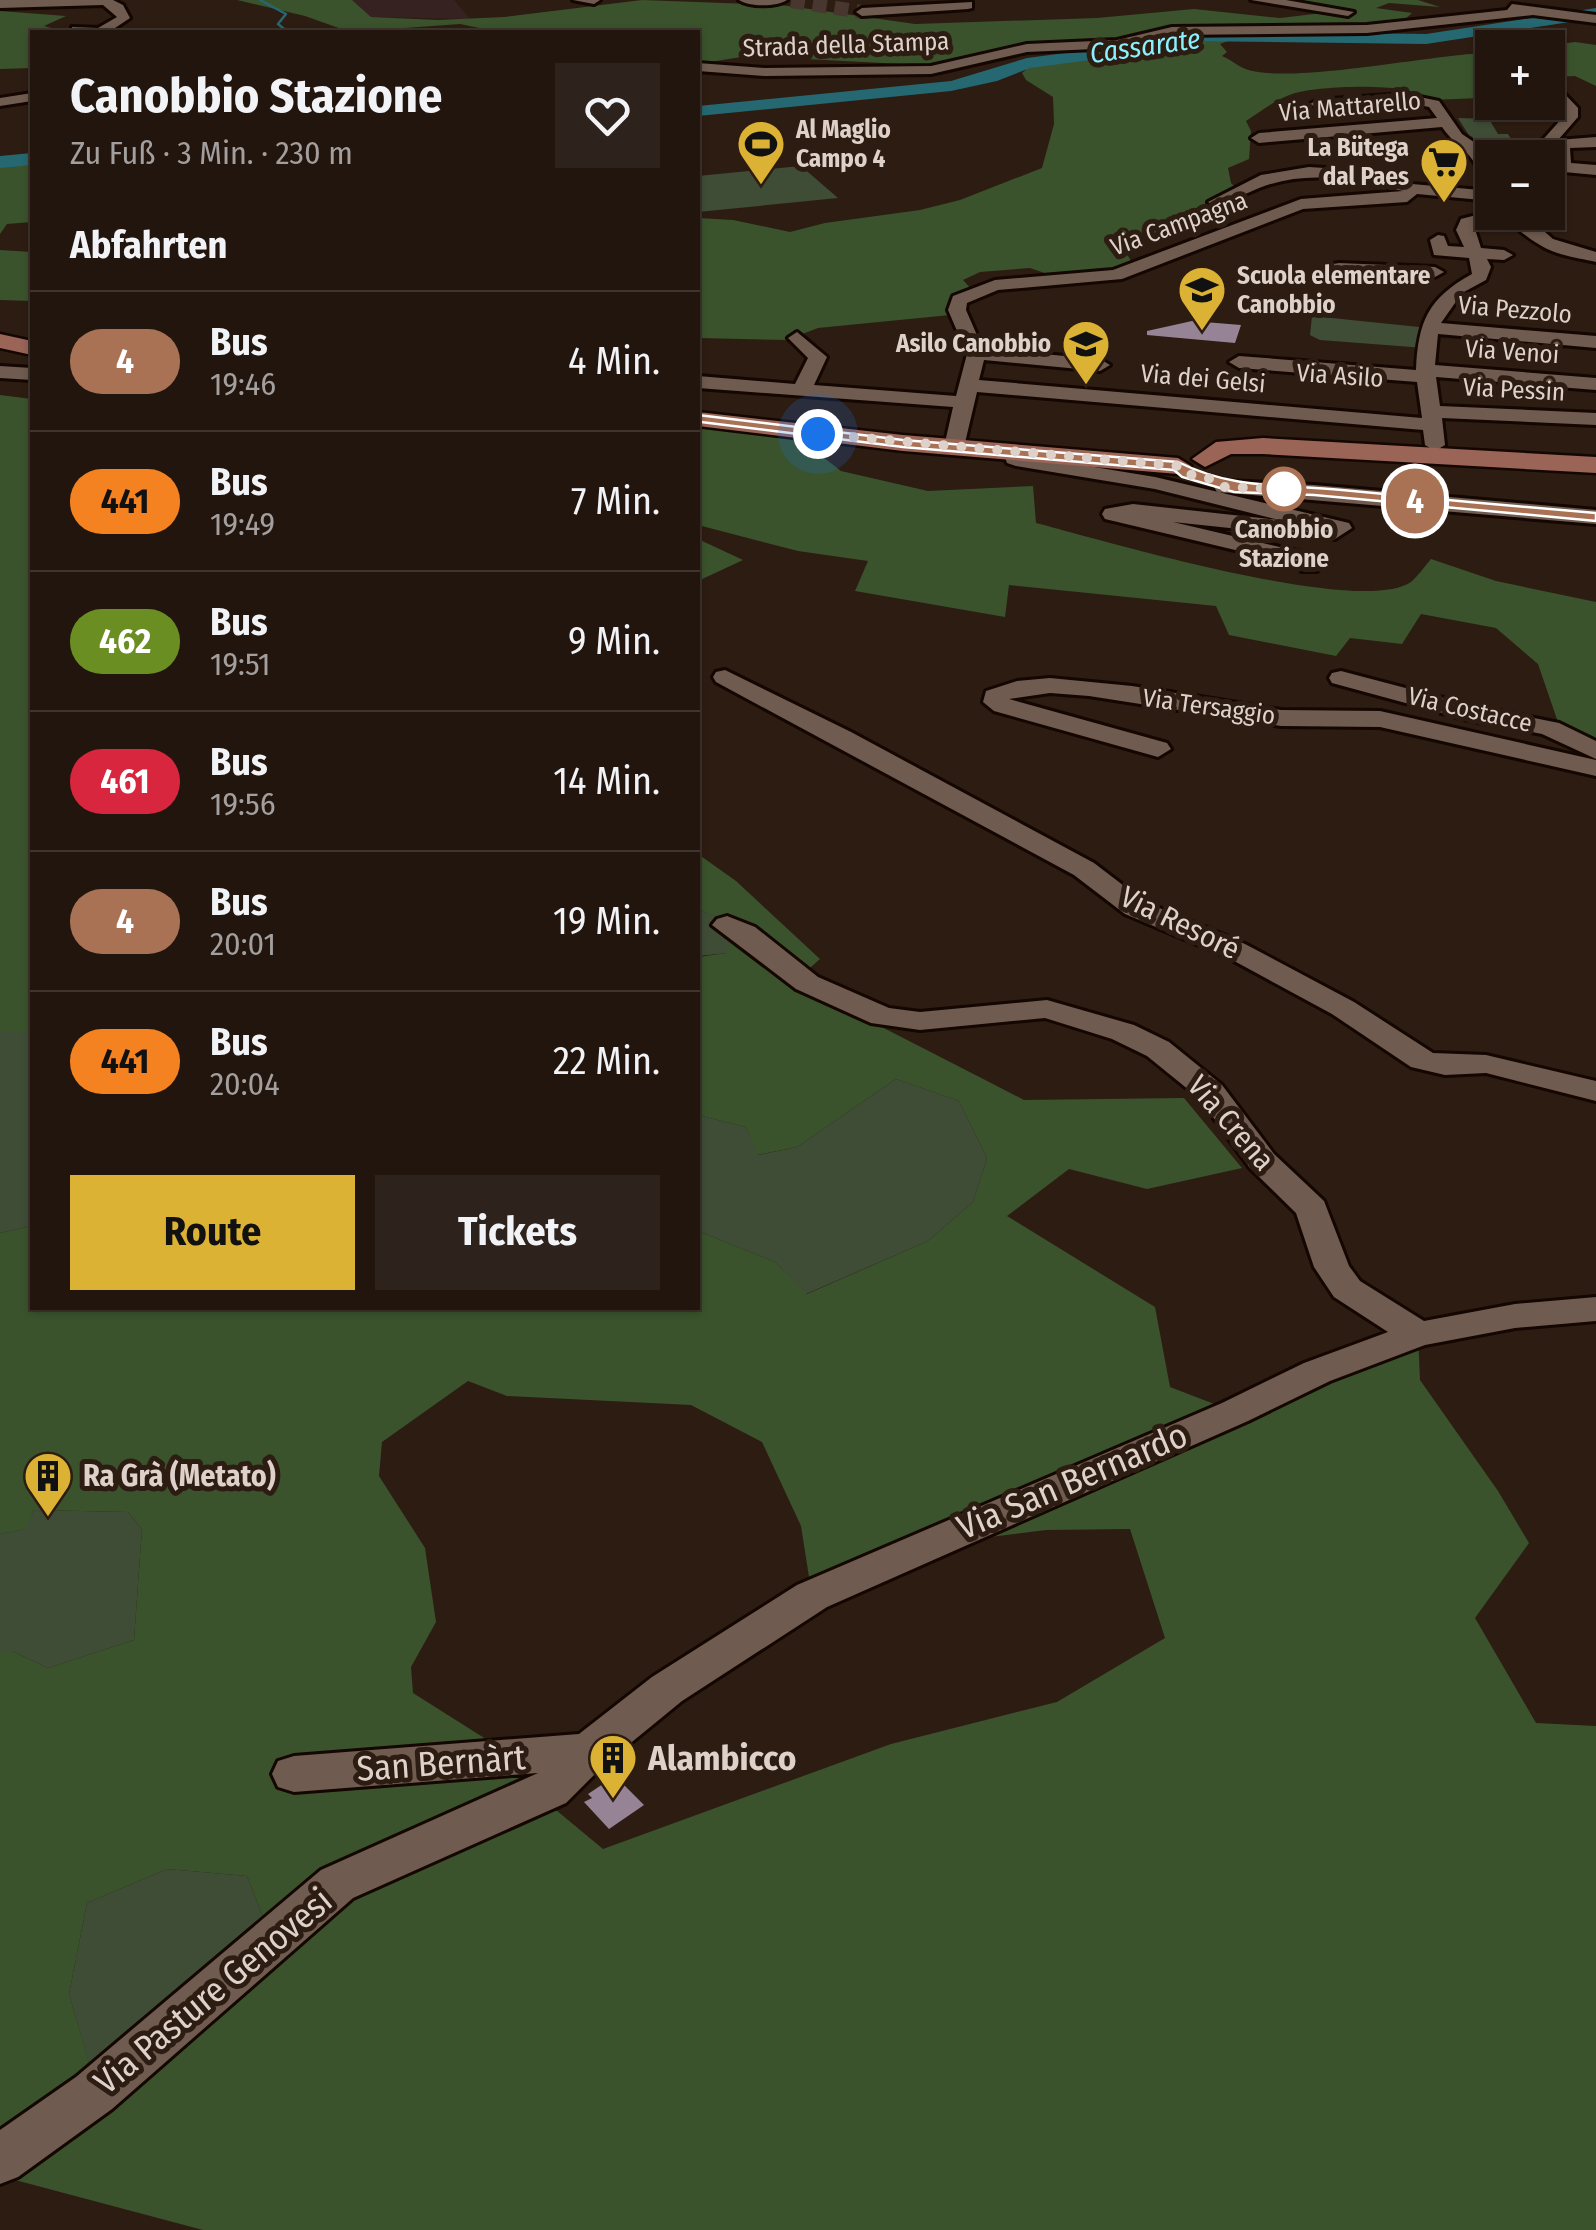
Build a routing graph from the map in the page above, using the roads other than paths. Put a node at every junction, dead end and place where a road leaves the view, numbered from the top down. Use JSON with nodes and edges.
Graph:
{"nodes":[{"id":1,"x":579,"y":0,"type":"edge"},
{"id":2,"x":594,"y":0,"type":"edge"},
{"id":3,"x":745,"y":0,"type":"edge"},
{"id":4,"x":785,"y":0,"type":"edge"},
{"id":5,"x":1257,"y":0,"type":"edge"},
{"id":6,"x":1465,"y":2,"type":"edge"},
{"id":7,"x":0,"y":4,"type":"edge"},
{"id":8,"x":968,"y":5,"type":"dead end"},
{"id":9,"x":1446,"y":5,"type":"dead end"},
{"id":10,"x":1532,"y":11,"type":"junction"},
{"id":11,"x":862,"y":12,"type":"tunnel mouth"},
{"id":12,"x":1595,"y":19,"type":"edge"},
{"id":13,"x":103,"y":30,"type":"edge"},
{"id":14,"x":700,"y":66,"type":"edge"},
{"id":15,"x":30,"y":98,"type":"edge"},
{"id":16,"x":1565,"y":100,"type":"edge"},
{"id":17,"x":0,"y":102,"type":"edge"},
{"id":18,"x":1317,"y":104,"type":"dead end"},
{"id":19,"x":1446,"y":122,"type":"junction"},
{"id":20,"x":1258,"y":138,"type":"dead end"},
{"id":21,"x":1551,"y":140,"type":"edge"},
{"id":22,"x":1596,"y":142,"type":"edge"},
{"id":23,"x":1565,"y":143,"type":"edge"},
{"id":24,"x":1475,"y":149,"type":"edge"},
{"id":25,"x":1264,"y":161,"type":"dead end"},
{"id":26,"x":1565,"y":168,"type":"edge"},
{"id":27,"x":1596,"y":170,"type":"edge"},
{"id":28,"x":1308,"y":172,"type":"junction"},
{"id":29,"x":1475,"y":174,"type":"edge"},
{"id":30,"x":1417,"y":188,"type":"junction"},
{"id":31,"x":1475,"y":197,"type":"edge"},
{"id":32,"x":1367,"y":200,"type":"junction"},
{"id":33,"x":1216,"y":202,"type":"dead end"},
{"id":34,"x":1387,"y":209,"type":"dead end"},
{"id":35,"x":1475,"y":222,"type":"edge"},
{"id":36,"x":1532,"y":230,"type":"edge"},
{"id":37,"x":1438,"y":240,"type":"dead end"},
{"id":38,"x":1381,"y":253,"type":"dead end"},
{"id":39,"x":1475,"y":253,"type":"junction"},
{"id":40,"x":1504,"y":255,"type":"dead end"},
{"id":41,"x":1593,"y":258,"type":"edge"},
{"id":42,"x":1339,"y":268,"type":"dead end"},
{"id":43,"x":1435,"y":272,"type":"junction"},
{"id":44,"x":1456,"y":288,"type":"junction"},
{"id":45,"x":797,"y":338,"type":"dead end"},
{"id":46,"x":1427,"y":338,"type":"junction"},
{"id":47,"x":0,"y":341,"type":"edge"},
{"id":48,"x":1596,"y":342,"type":"edge"},
{"id":49,"x":30,"y":348,"type":"edge"},
{"id":50,"x":976,"y":354,"type":"junction"},
{"id":51,"x":1239,"y":362,"type":"dead end"},
{"id":52,"x":1596,"y":362,"type":"edge"},
{"id":53,"x":1100,"y":365,"type":"dead end"},
{"id":54,"x":0,"y":372,"type":"edge"},
{"id":55,"x":1425,"y":373,"type":"junction"},
{"id":56,"x":30,"y":374,"type":"edge"},
{"id":57,"x":700,"y":382,"type":"edge"},
{"id":58,"x":1596,"y":384,"type":"edge"},
{"id":59,"x":802,"y":390,"type":"junction"},
{"id":60,"x":966,"y":393,"type":"junction"},
{"id":61,"x":1431,"y":414,"type":"junction"},
{"id":62,"x":1596,"y":418,"type":"edge"},
{"id":63,"x":700,"y":422,"type":"edge"},
{"id":64,"x":954,"y":448,"type":"junction"},
{"id":65,"x":1013,"y":452,"type":"junction"},
{"id":66,"x":1436,"y":454,"type":"junction"},
{"id":67,"x":1596,"y":465,"type":"edge"},
{"id":68,"x":1213,"y":469,"type":"junction"},
{"id":69,"x":1596,"y":506,"type":"edge"},
{"id":70,"x":1596,"y":517,"type":"edge"},
{"id":71,"x":1309,"y":566,"type":"dead end"},
{"id":72,"x":725,"y":677,"type":"dead end"},
{"id":73,"x":1341,"y":678,"type":"dead end"},
{"id":74,"x":1158,"y":749,"type":"dead end"},
{"id":75,"x":1596,"y":750,"type":"edge"},
{"id":76,"x":1596,"y":768,"type":"edge"},
{"id":77,"x":727,"y":925,"type":"dead end"},
{"id":78,"x":1596,"y":1092,"type":"edge"},
{"id":79,"x":1596,"y":1309,"type":"edge"},
{"id":80,"x":1418,"y":1334,"type":"junction"},
{"id":81,"x":589,"y":1751,"type":"junction"},
{"id":82,"x":294,"y":1774,"type":"dead end"},
{"id":83,"x":0,"y":2160,"type":"edge"}],
"edges":[{"from":1,"to":2,"type":"street"},
{"from":3,"to":4,"type":"street"},
{"from":5,"to":9,"type":"street"},
{"from":6,"to":10,"type":"street"},
{"from":7,"to":13,"type":"street"},
{"from":8,"to":11,"type":"street"},
{"from":10,"to":12,"type":"street"},
{"from":10,"to":14,"type":"street","name":"Strada della Stampa"},
{"from":15,"to":17,"type":"street"},
{"from":16,"to":21,"type":"street"},
{"from":18,"to":19,"type":"street"},
{"from":19,"to":20,"type":"street","name":"Via Mattarello"},
{"from":19,"to":24,"type":"street"},
{"from":22,"to":23,"type":"street"},
{"from":25,"to":28,"type":"street"},
{"from":26,"to":27,"type":"street"},
{"from":28,"to":30,"type":"street"},
{"from":28,"to":33,"type":"street"},
{"from":29,"to":30,"type":"street","name":"Via Campagna"},
{"from":30,"to":31,"type":"street"},
{"from":30,"to":32,"type":"street","name":"Via Campagna"},
{"from":32,"to":34,"type":"street"},
{"from":32,"to":50,"type":"street","name":"Via Campagna"},
{"from":35,"to":39,"type":"street"},
{"from":36,"to":41,"type":"street"},
{"from":37,"to":39,"type":"street"},
{"from":38,"to":43,"type":"street"},
{"from":39,"to":40,"type":"street"},
{"from":39,"to":44,"type":"street"},
{"from":42,"to":43,"type":"street"},
{"from":43,"to":44,"type":"street"},
{"from":44,"to":46,"type":"street"},
{"from":45,"to":59,"type":"street"},
{"from":46,"to":48,"type":"street","name":"Via Pezzolo"},
{"from":46,"to":52,"type":"street"},
{"from":46,"to":55,"type":"street"},
{"from":47,"to":49,"type":"main road"},
{"from":50,"to":53,"type":"street"},
{"from":50,"to":60,"type":"street"},
{"from":51,"to":55,"type":"street","name":"Via Venoi"},
{"from":54,"to":56,"type":"street"},
{"from":55,"to":58,"type":"street","name":"Via Venoi"},
{"from":55,"to":61,"type":"street"},
{"from":57,"to":59,"type":"street"},
{"from":59,"to":60,"type":"street"},
{"from":60,"to":61,"type":"street","name":"Via dei Gelsi"},
{"from":60,"to":64,"type":"street"},
{"from":61,"to":62,"type":"street","name":"Via Pessin"},
{"from":61,"to":66,"type":"street"},
{"from":63,"to":64,"type":"main road"},
{"from":64,"to":65,"type":"main road"},
{"from":65,"to":68,"type":"main road"},
{"from":65,"to":71,"type":"street"},
{"from":66,"to":67,"type":"main road"},
{"from":66,"to":68,"type":"main road"},
{"from":68,"to":69,"type":"street"},
{"from":68,"to":70,"type":"street"},
{"from":72,"to":78,"type":"street","name":"Via Resoré"},
{"from":73,"to":75,"type":"street","name":"Via Costacce"},
{"from":74,"to":76,"type":"street","name":"Via Tersaggio"},
{"from":77,"to":80,"type":"street","name":"Via Crena"},
{"from":79,"to":80,"type":"street","name":"Via San Bernardo"},
{"from":80,"to":81,"type":"street","name":"Via San Bernardo"},
{"from":81,"to":82,"type":"street","name":"San Bernàrt"},
{"from":81,"to":83,"type":"street","name":"Via Pasture Genovesi"}]}
